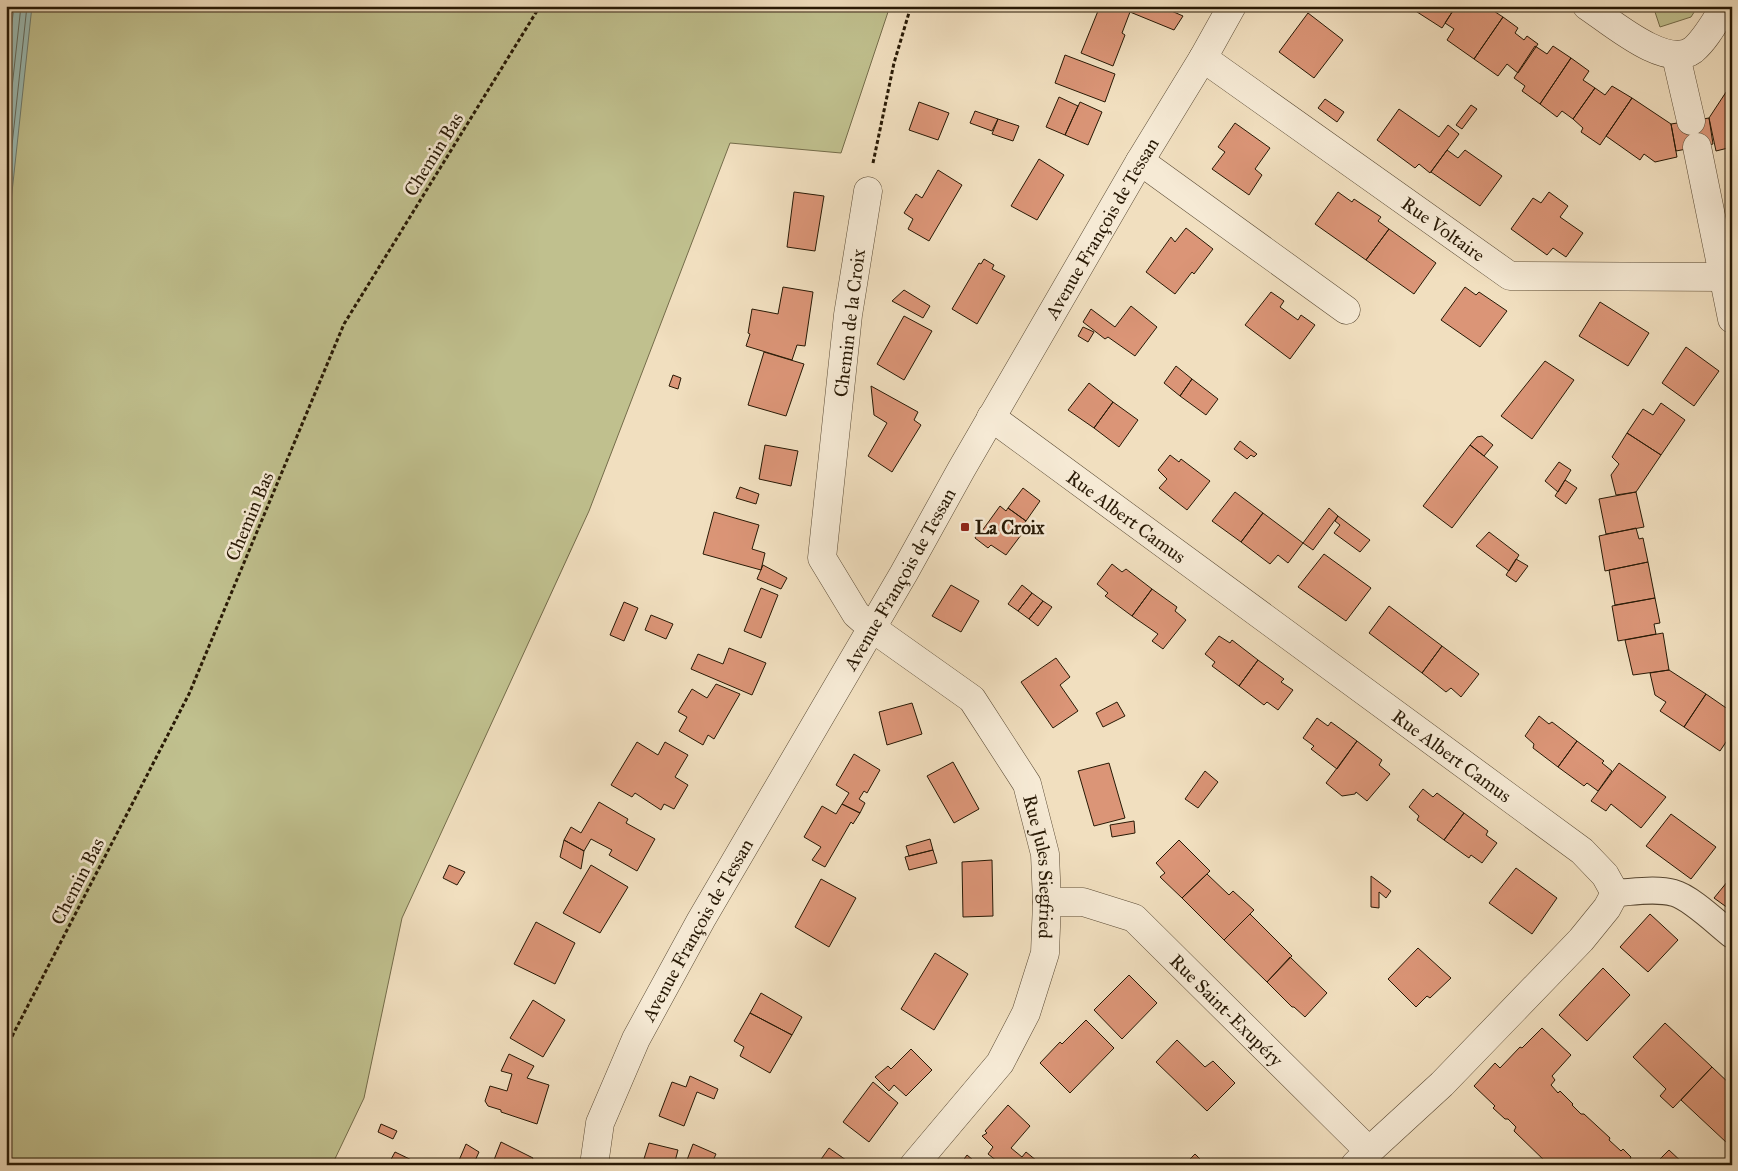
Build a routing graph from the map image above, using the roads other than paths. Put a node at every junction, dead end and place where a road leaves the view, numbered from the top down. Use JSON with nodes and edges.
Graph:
{"nodes":[{"id":1,"x":1232,"y":6,"type":"edge"},
{"id":2,"x":1587,"y":6,"type":"edge"},
{"id":3,"x":1725,"y":6,"type":"edge"},
{"id":4,"x":1676,"y":56,"type":"junction"},
{"id":5,"x":1203,"y":58,"type":"junction"},
{"id":6,"x":1691,"y":120,"type":"dead end"},
{"id":7,"x":1697,"y":147,"type":"dead end"},
{"id":8,"x":1140,"y":161,"type":"junction"},
{"id":9,"x":868,"y":191,"type":"road end"},
{"id":10,"x":1724,"y":278,"type":"junction"},
{"id":11,"x":1346,"y":310,"type":"dead end"},
{"id":12,"x":1732,"y":319,"type":"edge"},
{"id":13,"x":991,"y":417,"type":"junction"},
{"id":14,"x":872,"y":628,"type":"junction"},
{"id":15,"x":1615,"y":893,"type":"junction"},
{"id":16,"x":1047,"y":902,"type":"junction"},
{"id":17,"x":1732,"y":935,"type":"edge"},
{"id":18,"x":1362,"y":1158,"type":"edge"},
{"id":19,"x":594,"y":1165,"type":"edge"},
{"id":20,"x":914,"y":1165,"type":"edge"}],
"edges":[{"from":1,"to":5,"type":"street","name":"Avenue François de Tessan"},
{"from":2,"to":4,"type":"street"},
{"from":3,"to":4,"type":"street"},
{"from":4,"to":6,"type":"street"},
{"from":5,"to":8,"type":"street","name":"Avenue François de Tessan"},
{"from":5,"to":10,"type":"street","name":"Rue Voltaire"},
{"from":7,"to":10,"type":"street"},
{"from":8,"to":11,"type":"street"},
{"from":8,"to":13,"type":"street","name":"Avenue François de Tessan"},
{"from":9,"to":14,"type":"street","name":"Chemin de la Croix"},
{"from":10,"to":12,"type":"street"},
{"from":13,"to":14,"type":"street","name":"Avenue François de Tessan"},
{"from":13,"to":15,"type":"street","name":"Rue Albert Camus"},
{"from":14,"to":16,"type":"street","name":"Rue Jules Siegfried"},
{"from":14,"to":19,"type":"street","name":"Avenue François de Tessan"},
{"from":15,"to":17,"type":"street"},
{"from":15,"to":18,"type":"street"},
{"from":16,"to":18,"type":"street","name":"Rue Saint-Exupéry"},
{"from":16,"to":20,"type":"street","name":"Rue Jules Siegfried"}]}
